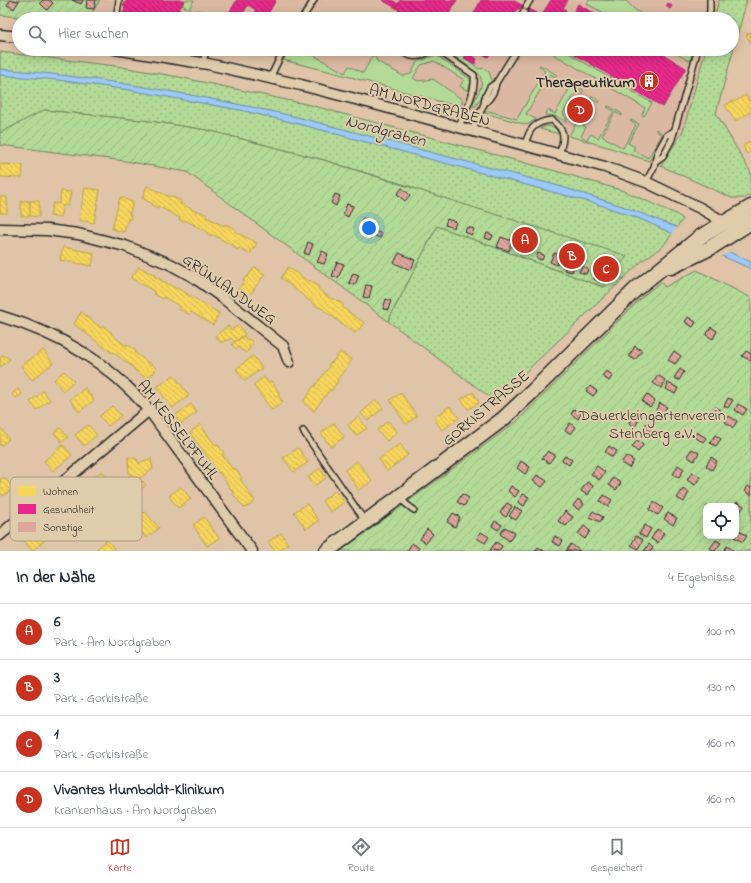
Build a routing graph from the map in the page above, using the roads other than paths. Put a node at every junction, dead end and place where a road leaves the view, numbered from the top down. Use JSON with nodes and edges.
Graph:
{"nodes":[{"id":1,"x":120,"y":0,"type":"edge"},
{"id":2,"x":314,"y":0,"type":"edge"},
{"id":3,"x":530,"y":0,"type":"edge"},
{"id":4,"x":710,"y":0,"type":"edge"},
{"id":5,"x":117,"y":12,"type":"edge"},
{"id":6,"x":306,"y":12,"type":"edge"},
{"id":7,"x":524,"y":12,"type":"edge"},
{"id":8,"x":710,"y":12,"type":"edge"},
{"id":9,"x":0,"y":35,"type":"edge"},
{"id":10,"x":12,"y":36,"type":"edge"},
{"id":11,"x":156,"y":56,"type":"edge"},
{"id":12,"x":205,"y":56,"type":"edge"},
{"id":13,"x":281,"y":56,"type":"edge"},
{"id":14,"x":408,"y":56,"type":"edge"},
{"id":15,"x":424,"y":56,"type":"edge"},
{"id":16,"x":446,"y":56,"type":"edge"},
{"id":17,"x":513,"y":56,"type":"edge"},
{"id":18,"x":696,"y":56,"type":"edge"},
{"id":19,"x":203,"y":64,"type":"junction"},
{"id":20,"x":270,"y":78,"type":"junction"},
{"id":21,"x":459,"y":127,"type":"junction"},
{"id":22,"x":472,"y":131,"type":"junction"},
{"id":23,"x":525,"y":145,"type":"junction"},
{"id":24,"x":559,"y":155,"type":"junction"},
{"id":25,"x":646,"y":182,"type":"junction"},
{"id":26,"x":751,"y":207,"type":"edge"},
{"id":27,"x":725,"y":222,"type":"junction"},
{"id":28,"x":751,"y":222,"type":"edge"},
{"id":29,"x":0,"y":229,"type":"edge"},
{"id":30,"x":738,"y":231,"type":"junction"},
{"id":31,"x":689,"y":253,"type":"junction"},
{"id":32,"x":0,"y":316,"type":"edge"},
{"id":33,"x":289,"y":362,"type":"dead end"},
{"id":34,"x":149,"y":410,"type":"junction"},
{"id":35,"x":303,"y":431,"type":"dead end"},
{"id":36,"x":69,"y":477,"type":"edge"},
{"id":37,"x":400,"y":497,"type":"junction"},
{"id":38,"x":414,"y":510,"type":"dead end"},
{"id":39,"x":366,"y":522,"type":"junction"},
{"id":40,"x":10,"y":527,"type":"edge"},
{"id":41,"x":0,"y":535,"type":"edge"},
{"id":42,"x":252,"y":551,"type":"edge"},
{"id":43,"x":327,"y":551,"type":"edge"}],
"edges":[{"from":1,"to":5,"type":"lane"},
{"from":2,"to":6,"type":"lane"},
{"from":3,"to":7,"type":"lane"},
{"from":4,"to":8,"type":"lane"},
{"from":9,"to":10,"type":"street"},
{"from":11,"to":19,"type":"street","name":"AM NORDGRABEN"},
{"from":12,"to":19,"type":"lane"},
{"from":13,"to":20,"type":"lane"},
{"from":14,"to":15,"type":"lane"},
{"from":16,"to":21,"type":"lane"},
{"from":17,"to":22,"type":"lane"},
{"from":18,"to":25,"type":"lane"},
{"from":19,"to":20,"type":"street","name":"AM NORDGRABEN"},
{"from":20,"to":21,"type":"street","name":"AM NORDGRABEN"},
{"from":21,"to":22,"type":"street","name":"AM NORDGRABEN"},
{"from":22,"to":23,"type":"street","name":"AM NORDGRABEN"},
{"from":23,"to":24,"type":"street","name":"AM NORDGRABEN"},
{"from":23,"to":24,"type":"lane"},
{"from":24,"to":25,"type":"street","name":"AM NORDGRABEN"},
{"from":25,"to":27,"type":"street","name":"AM NORDGRABEN"},
{"from":26,"to":27,"type":"main road","name":"GORKISTRASSE"},
{"from":27,"to":30,"type":"street"},
{"from":27,"to":31,"type":"main road","name":"GORKISTRASSE"},
{"from":28,"to":30,"type":"main road","name":"GORKISTRASSE"},
{"from":29,"to":33,"type":"street","name":"GRÜNLANDWEG"},
{"from":30,"to":31,"type":"main road","name":"GORKISTRASSE"},
{"from":31,"to":37,"type":"main road","name":"GORKISTRASSE"},
{"from":32,"to":34,"type":"street","name":"AM KESSELPFUHL"},
{"from":34,"to":36,"type":"street"},
{"from":34,"to":42,"type":"street","name":"AM KESSELPFUHL"},
{"from":35,"to":39,"type":"lane"},
{"from":37,"to":38,"type":"lane"},
{"from":37,"to":39,"type":"main road","name":"GORKISTRASSE"},
{"from":39,"to":43,"type":"main road","name":"GORKISTRASSE"},
{"from":40,"to":41,"type":"street"}]}
